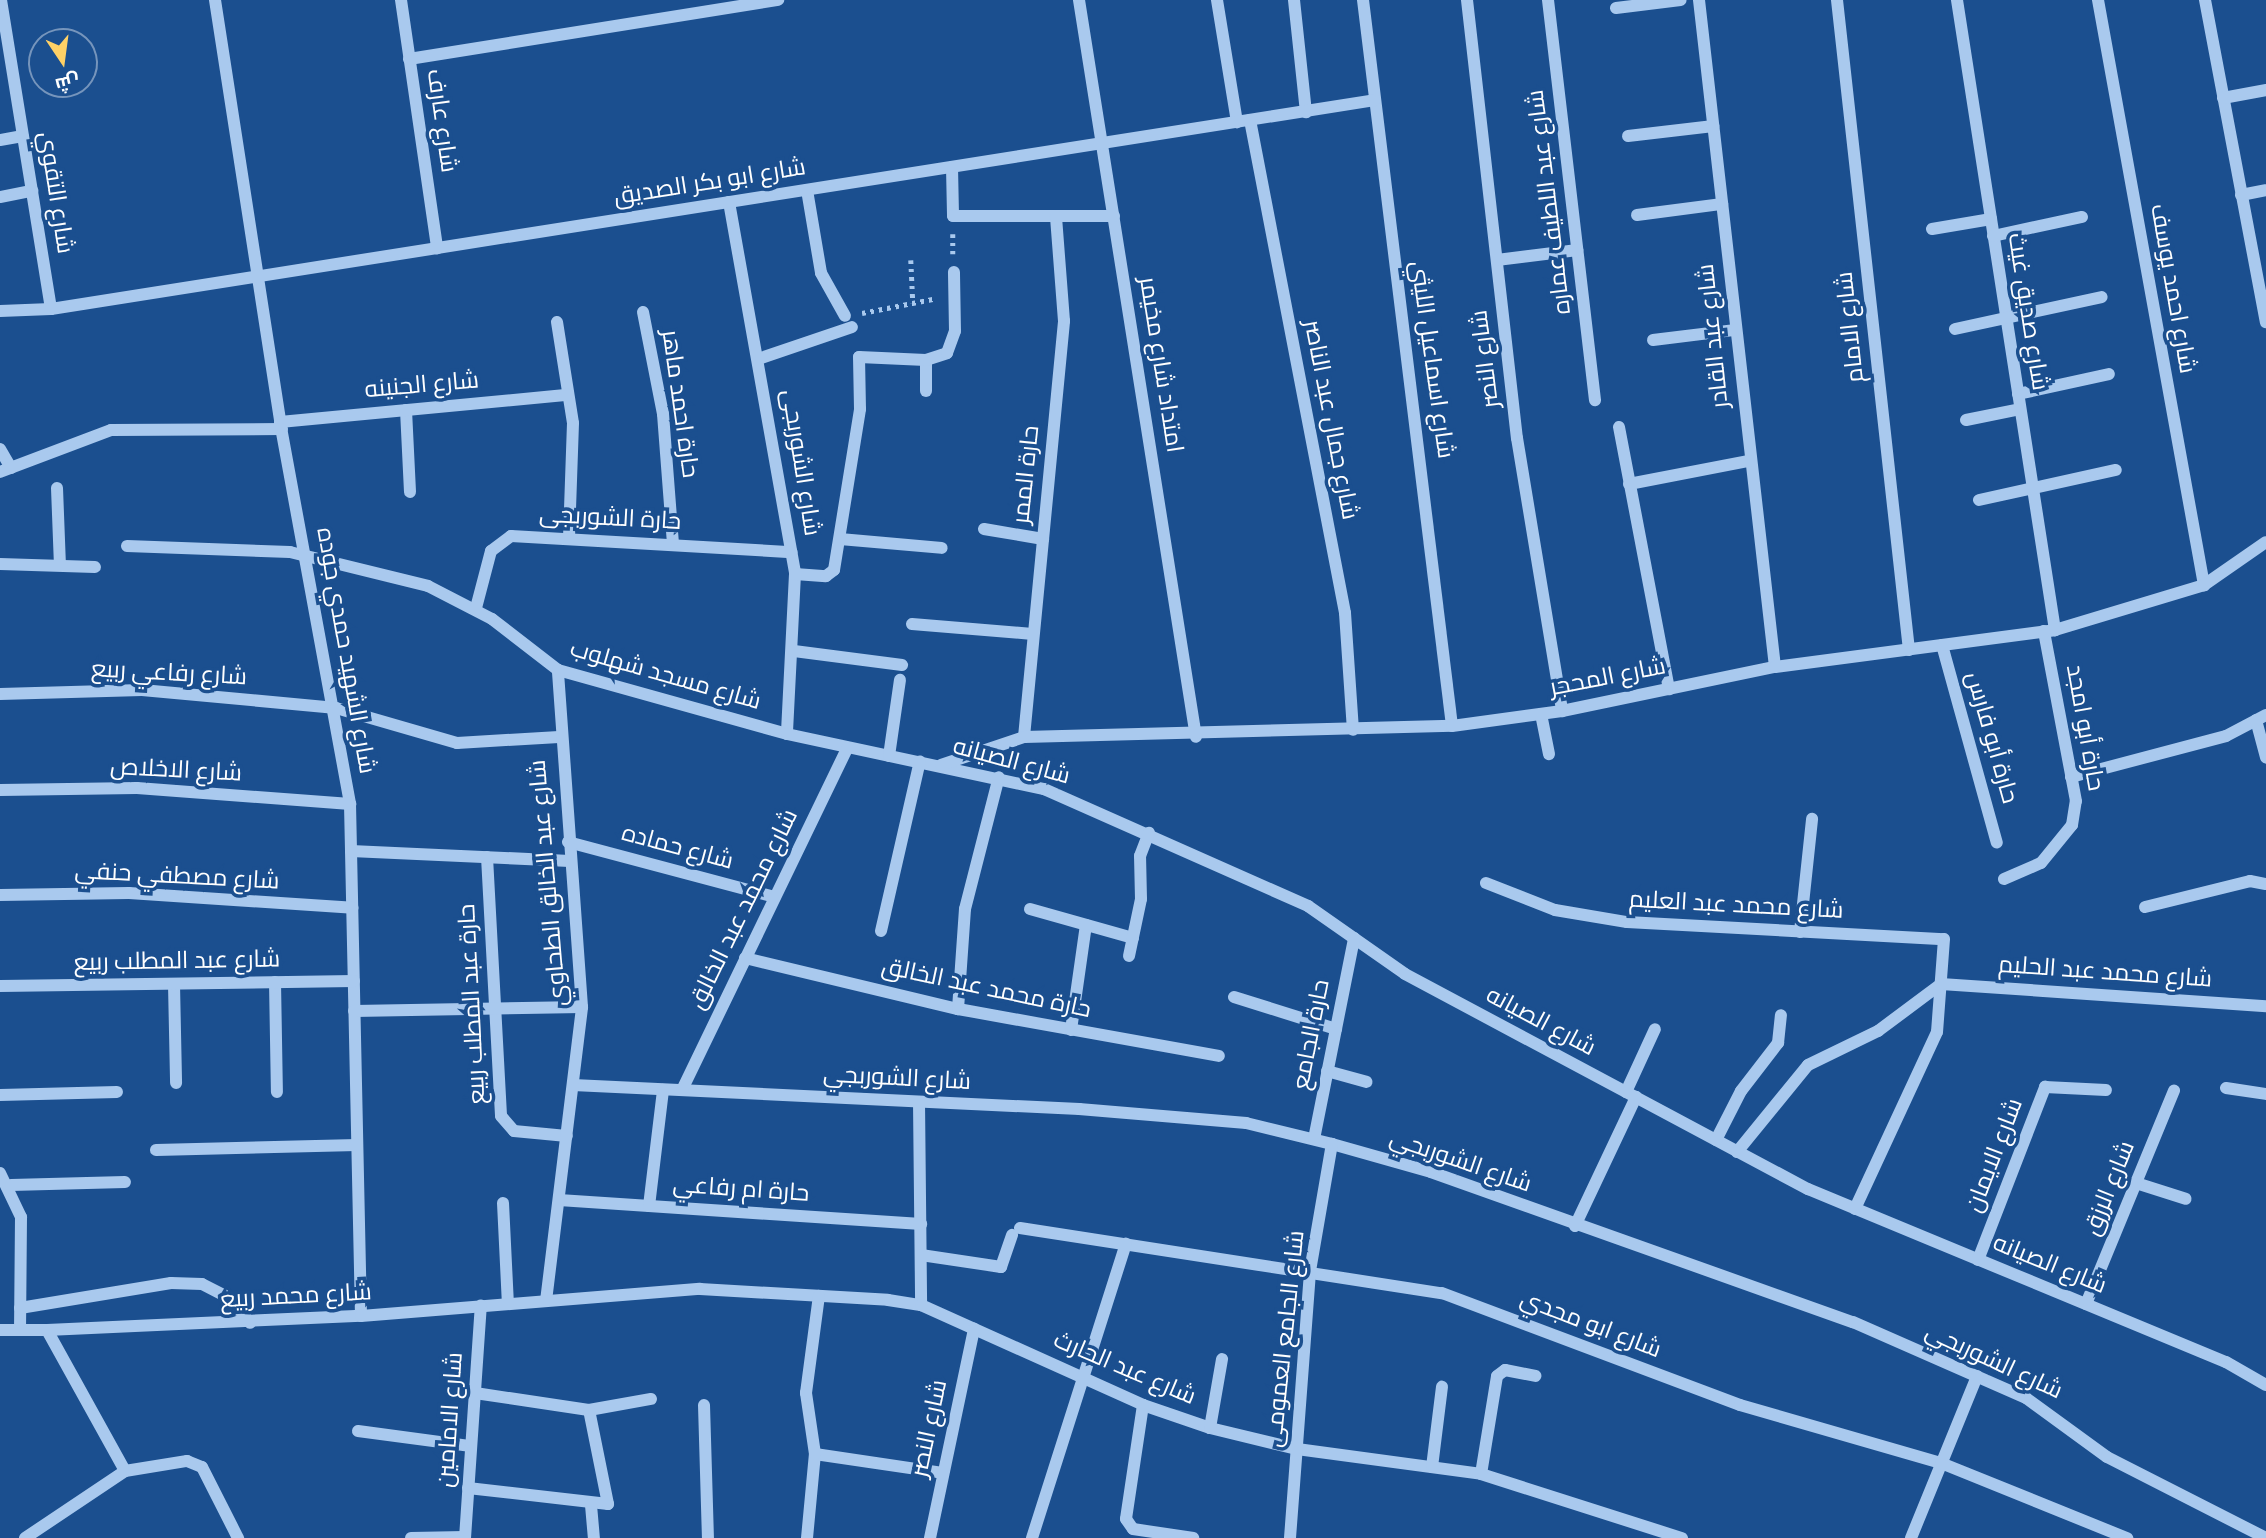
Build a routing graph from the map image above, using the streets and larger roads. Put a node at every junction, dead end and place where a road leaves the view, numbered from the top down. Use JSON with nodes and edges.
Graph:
{"nodes":[{"id":1,"x":1,"y":0,"type":"edge"},
{"id":2,"x":215,"y":0,"type":"edge"},
{"id":3,"x":401,"y":0,"type":"edge"},
{"id":4,"x":779,"y":0,"type":"edge"},
{"id":5,"x":1079,"y":0,"type":"edge"},
{"id":6,"x":1217,"y":0,"type":"edge"},
{"id":7,"x":1294,"y":0,"type":"edge"},
{"id":8,"x":1363,"y":0,"type":"edge"},
{"id":9,"x":1467,"y":0,"type":"edge"},
{"id":10,"x":1548,"y":0,"type":"edge"},
{"id":11,"x":1681,"y":0,"type":"edge"},
{"id":12,"x":1699,"y":0,"type":"edge"},
{"id":13,"x":1837,"y":0,"type":"edge"},
{"id":14,"x":1957,"y":0,"type":"edge"},
{"id":15,"x":2098,"y":0,"type":"edge"},
{"id":16,"x":2205,"y":0,"type":"edge"},
{"id":17,"x":1616,"y":8,"type":"dead end"},
{"id":18,"x":409,"y":60,"type":"junction"},
{"id":19,"x":2266,"y":90,"type":"edge"},
{"id":20,"x":2223,"y":98,"type":"junction"},
{"id":21,"x":1375,"y":100,"type":"junction"},
{"id":22,"x":1306,"y":111,"type":"junction"},
{"id":23,"x":1244,"y":121,"type":"junction"},
{"id":24,"x":1713,"y":126,"type":"junction"},
{"id":25,"x":23,"y":136,"type":"junction"},
{"id":26,"x":1628,"y":136,"type":"dead end"},
{"id":27,"x":0,"y":140,"type":"edge"},
{"id":28,"x":1102,"y":144,"type":"junction"},
{"id":29,"x":952,"y":167,"type":"junction"},
{"id":30,"x":807,"y":190,"type":"junction"},
{"id":31,"x":2266,"y":190,"type":"edge"},
{"id":32,"x":32,"y":191,"type":"junction"},
{"id":33,"x":2241,"y":195,"type":"junction"},
{"id":34,"x":0,"y":197,"type":"edge"},
{"id":35,"x":729,"y":202,"type":"junction"},
{"id":36,"x":1721,"y":204,"type":"junction"},
{"id":37,"x":1637,"y":215,"type":"dead end"},
{"id":38,"x":1056,"y":216,"type":"junction"},
{"id":39,"x":1114,"y":216,"type":"junction"},
{"id":40,"x":2082,"y":217,"type":"dead end"},
{"id":41,"x":1991,"y":219,"type":"junction"},
{"id":42,"x":1932,"y":229,"type":"dead end"},
{"id":43,"x":1993,"y":236,"type":"junction"},
{"id":44,"x":437,"y":248,"type":"junction"},
{"id":45,"x":1577,"y":250,"type":"junction"},
{"id":46,"x":1497,"y":260,"type":"junction"},
{"id":47,"x":954,"y":272,"type":"road end"},
{"id":48,"x":258,"y":276,"type":"junction"},
{"id":49,"x":2102,"y":297,"type":"dead end"},
{"id":50,"x":2264,"y":307,"type":"edge"},
{"id":51,"x":51,"y":309,"type":"junction"},
{"id":52,"x":0,"y":311,"type":"edge"},
{"id":53,"x":643,"y":312,"type":"dead end"},
{"id":54,"x":2006,"y":318,"type":"junction"},
{"id":55,"x":557,"y":322,"type":"dead end"},
{"id":56,"x":2266,"y":322,"type":"edge"},
{"id":57,"x":1955,"y":329,"type":"dead end"},
{"id":58,"x":1735,"y":330,"type":"junction"},
{"id":59,"x":1653,"y":340,"type":"dead end"},
{"id":60,"x":761,"y":358,"type":"junction"},
{"id":61,"x":926,"y":360,"type":"junction"},
{"id":62,"x":2109,"y":374,"type":"dead end"},
{"id":63,"x":926,"y":391,"type":"dead end"},
{"id":64,"x":2018,"y":394,"type":"junction"},
{"id":65,"x":568,"y":395,"type":"junction"},
{"id":66,"x":1595,"y":400,"type":"dead end"},
{"id":67,"x":2020,"y":409,"type":"junction"},
{"id":68,"x":406,"y":410,"type":"junction"},
{"id":69,"x":1966,"y":420,"type":"dead end"},
{"id":70,"x":281,"y":426,"type":"junction"},
{"id":71,"x":1619,"y":427,"type":"dead end"},
{"id":72,"x":0,"y":449,"type":"edge"},
{"id":73,"x":1749,"y":461,"type":"junction"},
{"id":74,"x":5,"y":470,"type":"edge"},
{"id":75,"x":2116,"y":470,"type":"dead end"},
{"id":76,"x":1629,"y":484,"type":"junction"},
{"id":77,"x":57,"y":488,"type":"dead end"},
{"id":78,"x":2032,"y":488,"type":"junction"},
{"id":79,"x":410,"y":492,"type":"dead end"},
{"id":80,"x":1979,"y":500,"type":"dead end"},
{"id":81,"x":984,"y":529,"type":"dead end"},
{"id":82,"x":569,"y":538,"type":"junction"},
{"id":83,"x":840,"y":539,"type":"junction"},
{"id":84,"x":1042,"y":539,"type":"junction"},
{"id":85,"x":2266,"y":542,"type":"edge"},
{"id":86,"x":673,"y":545,"type":"junction"},
{"id":87,"x":127,"y":547,"type":"dead end"},
{"id":88,"x":942,"y":548,"type":"dead end"},
{"id":89,"x":792,"y":552,"type":"junction"},
{"id":90,"x":307,"y":556,"type":"junction"},
{"id":91,"x":0,"y":564,"type":"edge"},
{"id":92,"x":60,"y":565,"type":"junction"},
{"id":93,"x":95,"y":566,"type":"dead end"},
{"id":94,"x":795,"y":574,"type":"junction"},
{"id":95,"x":2204,"y":585,"type":"junction"},
{"id":96,"x":476,"y":608,"type":"junction"},
{"id":97,"x":912,"y":624,"type":"dead end"},
{"id":98,"x":2050,"y":631,"type":"junction"},
{"id":99,"x":1033,"y":634,"type":"junction"},
{"id":100,"x":1942,"y":645,"type":"junction"},
{"id":101,"x":794,"y":650,"type":"junction"},
{"id":102,"x":1909,"y":650,"type":"junction"},
{"id":103,"x":902,"y":665,"type":"dead end"},
{"id":104,"x":1775,"y":667,"type":"junction"},
{"id":105,"x":558,"y":670,"type":"junction"},
{"id":106,"x":900,"y":680,"type":"dead end"},
{"id":107,"x":1669,"y":689,"type":"junction"},
{"id":108,"x":0,"y":694,"type":"edge"},
{"id":109,"x":336,"y":708,"type":"junction"},
{"id":110,"x":1562,"y":711,"type":"junction"},
{"id":111,"x":1541,"y":714,"type":"junction"},
{"id":112,"x":2261,"y":717,"type":"edge"},
{"id":113,"x":1452,"y":726,"type":"junction"},
{"id":114,"x":1353,"y":730,"type":"junction"},
{"id":115,"x":787,"y":734,"type":"junction"},
{"id":116,"x":559,"y":737,"type":"junction"},
{"id":117,"x":1024,"y":737,"type":"junction"},
{"id":118,"x":1196,"y":737,"type":"junction"},
{"id":119,"x":846,"y":748,"type":"junction"},
{"id":120,"x":1549,"y":754,"type":"dead end"},
{"id":121,"x":890,"y":756,"type":"junction"},
{"id":122,"x":2266,"y":758,"type":"edge"},
{"id":123,"x":920,"y":761,"type":"junction"},
{"id":124,"x":941,"y":766,"type":"junction"},
{"id":125,"x":999,"y":777,"type":"junction"},
{"id":126,"x":2071,"y":777,"type":"junction"},
{"id":127,"x":0,"y":790,"type":"edge"},
{"id":128,"x":350,"y":804,"type":"junction"},
{"id":129,"x":1812,"y":819,"type":"dead end"},
{"id":130,"x":1149,"y":833,"type":"junction"},
{"id":131,"x":568,"y":842,"type":"junction"},
{"id":132,"x":1997,"y":843,"type":"dead end"},
{"id":133,"x":351,"y":851,"type":"junction"},
{"id":134,"x":488,"y":858,"type":"junction"},
{"id":135,"x":570,"y":861,"type":"junction"},
{"id":136,"x":2004,"y":879,"type":"dead end"},
{"id":137,"x":1486,"y":883,"type":"dead end"},
{"id":138,"x":2266,"y":884,"type":"edge"},
{"id":139,"x":0,"y":895,"type":"edge"},
{"id":140,"x":775,"y":897,"type":"junction"},
{"id":141,"x":2145,"y":907,"type":"dead end"},
{"id":142,"x":352,"y":908,"type":"junction"},
{"id":143,"x":1030,"y":909,"type":"dead end"},
{"id":144,"x":1086,"y":925,"type":"junction"},
{"id":145,"x":881,"y":931,"type":"dead end"},
{"id":146,"x":1800,"y":932,"type":"junction"},
{"id":147,"x":1133,"y":938,"type":"junction"},
{"id":148,"x":1354,"y":938,"type":"junction"},
{"id":149,"x":1129,"y":956,"type":"dead end"},
{"id":150,"x":746,"y":958,"type":"junction"},
{"id":151,"x":354,"y":981,"type":"junction"},
{"id":152,"x":275,"y":982,"type":"junction"},
{"id":153,"x":174,"y":984,"type":"junction"},
{"id":154,"x":1941,"y":984,"type":"junction"},
{"id":155,"x":0,"y":986,"type":"edge"},
{"id":156,"x":1234,"y":996,"type":"dead end"},
{"id":157,"x":2266,"y":1006,"type":"edge"},
{"id":158,"x":582,"y":1007,"type":"junction"},
{"id":159,"x":495,"y":1009,"type":"junction"},
{"id":160,"x":958,"y":1009,"type":"junction"},
{"id":161,"x":354,"y":1011,"type":"junction"},
{"id":162,"x":1781,"y":1015,"type":"dead end"},
{"id":163,"x":1336,"y":1029,"type":"junction"},
{"id":164,"x":1655,"y":1029,"type":"dead end"},
{"id":165,"x":1071,"y":1030,"type":"junction"},
{"id":166,"x":1219,"y":1056,"type":"dead end"},
{"id":167,"x":1327,"y":1071,"type":"junction"},
{"id":168,"x":1367,"y":1082,"type":"dead end"},
{"id":169,"x":176,"y":1083,"type":"dead end"},
{"id":170,"x":573,"y":1085,"type":"junction"},
{"id":171,"x":2226,"y":1088,"type":"dead end"},
{"id":172,"x":663,"y":1090,"type":"junction"},
{"id":173,"x":682,"y":1090,"type":"junction"},
{"id":174,"x":2106,"y":1090,"type":"dead end"},
{"id":175,"x":2174,"y":1090,"type":"dead end"},
{"id":176,"x":277,"y":1092,"type":"dead end"},
{"id":177,"x":117,"y":1093,"type":"dead end"},
{"id":178,"x":2266,"y":1094,"type":"edge"},
{"id":179,"x":0,"y":1095,"type":"edge"},
{"id":180,"x":1631,"y":1095,"type":"junction"},
{"id":181,"x":919,"y":1102,"type":"junction"},
{"id":182,"x":567,"y":1136,"type":"junction"},
{"id":183,"x":1314,"y":1139,"type":"junction"},
{"id":184,"x":1716,"y":1140,"type":"junction"},
{"id":185,"x":1332,"y":1144,"type":"junction"},
{"id":186,"x":357,"y":1145,"type":"junction"},
{"id":187,"x":156,"y":1150,"type":"dead end"},
{"id":188,"x":1738,"y":1152,"type":"junction"},
{"id":189,"x":0,"y":1173,"type":"edge"},
{"id":190,"x":125,"y":1182,"type":"dead end"},
{"id":191,"x":2136,"y":1183,"type":"junction"},
{"id":192,"x":11,"y":1185,"type":"junction"},
{"id":193,"x":2186,"y":1199,"type":"dead end"},
{"id":194,"x":559,"y":1200,"type":"junction"},
{"id":195,"x":503,"y":1203,"type":"dead end"},
{"id":196,"x":649,"y":1206,"type":"junction"},
{"id":197,"x":1855,"y":1209,"type":"junction"},
{"id":198,"x":920,"y":1224,"type":"junction"},
{"id":199,"x":1575,"y":1226,"type":"junction"},
{"id":200,"x":1126,"y":1244,"type":"junction"},
{"id":201,"x":921,"y":1255,"type":"junction"},
{"id":202,"x":1978,"y":1260,"type":"junction"},
{"id":203,"x":1310,"y":1271,"type":"junction"},
{"id":204,"x":819,"y":1296,"type":"junction"},
{"id":205,"x":546,"y":1301,"type":"junction"},
{"id":206,"x":508,"y":1304,"type":"junction"},
{"id":207,"x":2086,"y":1304,"type":"junction"},
{"id":208,"x":920,"y":1305,"type":"junction"},
{"id":209,"x":481,"y":1306,"type":"junction"},
{"id":210,"x":20,"y":1308,"type":"junction"},
{"id":211,"x":361,"y":1316,"type":"junction"},
{"id":212,"x":250,"y":1323,"type":"junction"},
{"id":213,"x":20,"y":1329,"type":"junction"},
{"id":214,"x":47,"y":1329,"type":"junction"},
{"id":215,"x":974,"y":1329,"type":"junction"},
{"id":216,"x":0,"y":1330,"type":"edge"},
{"id":217,"x":1222,"y":1359,"type":"dead end"},
{"id":218,"x":1535,"y":1376,"type":"dead end"},
{"id":219,"x":1977,"y":1376,"type":"junction"},
{"id":220,"x":1083,"y":1377,"type":"junction"},
{"id":221,"x":2266,"y":1385,"type":"edge"},
{"id":222,"x":1442,"y":1387,"type":"dead end"},
{"id":223,"x":475,"y":1393,"type":"junction"},
{"id":224,"x":651,"y":1399,"type":"dead end"},
{"id":225,"x":704,"y":1405,"type":"dead end"},
{"id":226,"x":1143,"y":1405,"type":"junction"},
{"id":227,"x":589,"y":1410,"type":"junction"},
{"id":228,"x":1210,"y":1428,"type":"junction"},
{"id":229,"x":358,"y":1431,"type":"dead end"},
{"id":230,"x":471,"y":1446,"type":"junction"},
{"id":231,"x":1297,"y":1449,"type":"junction"},
{"id":232,"x":815,"y":1454,"type":"junction"},
{"id":233,"x":1941,"y":1463,"type":"junction"},
{"id":234,"x":1432,"y":1467,"type":"junction"},
{"id":235,"x":125,"y":1471,"type":"junction"},
{"id":236,"x":943,"y":1473,"type":"junction"},
{"id":237,"x":1481,"y":1475,"type":"junction"},
{"id":238,"x":468,"y":1488,"type":"junction"},
{"id":239,"x":591,"y":1505,"type":"junction"},
{"id":240,"x":465,"y":1537,"type":"edge"},
{"id":241,"x":25,"y":1538,"type":"edge"},
{"id":242,"x":237,"y":1538,"type":"edge"},
{"id":243,"x":411,"y":1538,"type":"edge"},
{"id":244,"x":594,"y":1538,"type":"edge"},
{"id":245,"x":708,"y":1538,"type":"edge"},
{"id":246,"x":807,"y":1538,"type":"edge"},
{"id":247,"x":930,"y":1538,"type":"edge"},
{"id":248,"x":1032,"y":1538,"type":"edge"},
{"id":249,"x":1193,"y":1538,"type":"edge"},
{"id":250,"x":1290,"y":1538,"type":"edge"},
{"id":251,"x":1682,"y":1538,"type":"edge"},
{"id":252,"x":1911,"y":1538,"type":"edge"},
{"id":253,"x":2127,"y":1538,"type":"edge"},
{"id":254,"x":2266,"y":1538,"type":"edge"}],
"edges":[{"from":1,"to":25,"type":"street","name":"شارع التقوي"},
{"from":2,"to":48,"type":"street","name":"شارع الشهيد حمدي جوده"},
{"from":3,"to":18,"type":"street","name":"شارع عارف"},
{"from":4,"to":18,"type":"street"},
{"from":5,"to":28,"type":"street","name":"امتداد شارع مخيمر"},
{"from":6,"to":23,"type":"street","name":"شارع جمال عبد الناصر"},
{"from":7,"to":22,"type":"street"},
{"from":8,"to":21,"type":"street","name":"شارع اسماعيل الليثي"},
{"from":9,"to":46,"type":"street","name":"شارع النصر"},
{"from":10,"to":45,"type":"street","name":"شارع عبد اللطيف عماره"},
{"from":11,"to":17,"type":"street"},
{"from":12,"to":24,"type":"street","name":"شارع عبد القادر"},
{"from":13,"to":102,"type":"street","name":"شارع الامام"},
{"from":14,"to":41,"type":"street","name":"شارع صديق غيث"},
{"from":15,"to":95,"type":"street","name":"شارع احمد يوسف"},
{"from":16,"to":20,"type":"street"},
{"from":18,"to":44,"type":"street","name":"شارع عارف"},
{"from":19,"to":20,"type":"street"},
{"from":20,"to":33,"type":"street"},
{"from":21,"to":22,"type":"street","name":"شارع ابو بكر الصديق"},
{"from":21,"to":113,"type":"street","name":"شارع اسماعيل الليثي"},
{"from":22,"to":23,"type":"street","name":"شارع ابو بكر الصديق"},
{"from":23,"to":28,"type":"street","name":"شارع ابو بكر الصديق"},
{"from":23,"to":114,"type":"street","name":"شارع جمال عبد الناصر"},
{"from":24,"to":26,"type":"street"},
{"from":24,"to":36,"type":"street","name":"شارع عبد القادر"},
{"from":25,"to":27,"type":"street"},
{"from":25,"to":32,"type":"street","name":"شارع التقوي"},
{"from":28,"to":29,"type":"street","name":"شارع ابو بكر الصديق"},
{"from":28,"to":39,"type":"street","name":"امتداد شارع مخيمر"},
{"from":29,"to":30,"type":"street","name":"شارع ابو بكر الصديق"},
{"from":29,"to":38,"type":"street"},
{"from":30,"to":35,"type":"street","name":"شارع ابو بكر الصديق"},
{"from":30,"to":60,"type":"street"},
{"from":31,"to":33,"type":"street"},
{"from":32,"to":34,"type":"street"},
{"from":32,"to":51,"type":"street","name":"شارع التقوي"},
{"from":33,"to":50,"type":"street"},
{"from":35,"to":44,"type":"street","name":"شارع ابو بكر الصديق"},
{"from":35,"to":60,"type":"street","name":"شارع الشوربجى"},
{"from":36,"to":37,"type":"street"},
{"from":36,"to":58,"type":"street","name":"شارع عبد القادر"},
{"from":38,"to":39,"type":"street"},
{"from":38,"to":84,"type":"street","name":"حارة الممر"},
{"from":39,"to":118,"type":"street","name":"امتداد شارع مخيمر"},
{"from":40,"to":43,"type":"street"},
{"from":41,"to":42,"type":"street"},
{"from":41,"to":43,"type":"street","name":"شارع صديق غيث"},
{"from":43,"to":54,"type":"street","name":"شارع صديق غيث"},
{"from":44,"to":48,"type":"street","name":"شارع ابو بكر الصديق"},
{"from":45,"to":46,"type":"street"},
{"from":45,"to":66,"type":"street","name":"شارع عبد اللطيف عماره"},
{"from":46,"to":110,"type":"street","name":"شارع النصر"},
{"from":47,"to":61,"type":"street"},
{"from":48,"to":51,"type":"street","name":"شارع ابو بكر الصديق"},
{"from":48,"to":70,"type":"street","name":"شارع الشهيد حمدي جوده"},
{"from":49,"to":54,"type":"street"},
{"from":50,"to":56,"type":"street"},
{"from":51,"to":52,"type":"street","name":"شارع ابو بكر الصديق"},
{"from":53,"to":86,"type":"street","name":"حارة احمد ماهر"},
{"from":54,"to":57,"type":"street"},
{"from":54,"to":64,"type":"street","name":"شارع صديق غيث"},
{"from":55,"to":65,"type":"street"},
{"from":58,"to":59,"type":"street"},
{"from":58,"to":73,"type":"street","name":"شارع عبد القادر"},
{"from":60,"to":89,"type":"street","name":"شارع الشوربجى"},
{"from":61,"to":63,"type":"street"},
{"from":61,"to":83,"type":"street"},
{"from":62,"to":64,"type":"street"},
{"from":64,"to":67,"type":"street","name":"شارع صديق غيث"},
{"from":65,"to":68,"type":"street","name":"شارع الجنينه"},
{"from":65,"to":82,"type":"street"},
{"from":67,"to":69,"type":"street"},
{"from":67,"to":78,"type":"street","name":"شارع صديق غيث"},
{"from":68,"to":70,"type":"street","name":"شارع الجنينه"},
{"from":68,"to":79,"type":"street"},
{"from":70,"to":74,"type":"street","name":"شارع الجنينه"},
{"from":70,"to":90,"type":"street","name":"شارع الشهيد حمدي جوده"},
{"from":71,"to":76,"type":"street"},
{"from":72,"to":74,"type":"street"},
{"from":73,"to":76,"type":"street"},
{"from":73,"to":104,"type":"street","name":"شارع عبد القادر"},
{"from":75,"to":78,"type":"street"},
{"from":76,"to":107,"type":"street"},
{"from":77,"to":92,"type":"street"},
{"from":78,"to":80,"type":"street"},
{"from":78,"to":98,"type":"street","name":"شارع صديق غيث"},
{"from":81,"to":84,"type":"street"},
{"from":82,"to":86,"type":"street","name":"حارة الشوربجى"},
{"from":82,"to":96,"type":"street","name":"حارة الشوربجى"},
{"from":83,"to":88,"type":"street"},
{"from":83,"to":94,"type":"street"},
{"from":84,"to":99,"type":"street","name":"حارة الممر"},
{"from":85,"to":95,"type":"street","name":"شارع المحجر"},
{"from":86,"to":89,"type":"street","name":"حارة الشوربجى"},
{"from":87,"to":90,"type":"street","name":"شارع مسجد شهلوب"},
{"from":89,"to":94,"type":"street","name":"شارع الشوربجى"},
{"from":90,"to":96,"type":"street","name":"شارع مسجد شهلوب"},
{"from":90,"to":109,"type":"street","name":"شارع الشهيد حمدي جوده"},
{"from":91,"to":92,"type":"street"},
{"from":92,"to":93,"type":"street"},
{"from":94,"to":101,"type":"street","name":"شارع الشوربجى"},
{"from":95,"to":98,"type":"street","name":"شارع المحجر"},
{"from":96,"to":105,"type":"street","name":"شارع مسجد شهلوب"},
{"from":97,"to":99,"type":"street"},
{"from":98,"to":100,"type":"street","name":"شارع المحجر"},
{"from":98,"to":126,"type":"street","name":"حارة أبو امجد"},
{"from":99,"to":117,"type":"street","name":"حارة الممر"},
{"from":100,"to":102,"type":"street","name":"شارع المحجر"},
{"from":100,"to":132,"type":"street","name":"حارة أبو فارس"},
{"from":101,"to":103,"type":"street"},
{"from":101,"to":115,"type":"street","name":"شارع الشوربجى"},
{"from":102,"to":104,"type":"street","name":"شارع المحجر"},
{"from":104,"to":107,"type":"street","name":"شارع المحجر"},
{"from":105,"to":115,"type":"street","name":"شارع مسجد شهلوب"},
{"from":105,"to":116,"type":"street","name":"شارع عبد الخالق الطحاوي"},
{"from":106,"to":121,"type":"street"},
{"from":107,"to":110,"type":"street","name":"شارع المحجر"},
{"from":108,"to":109,"type":"street","name":"شارع رفاعي ربيع"},
{"from":109,"to":116,"type":"street","name":"شارع رفاعي ربيع"},
{"from":109,"to":128,"type":"street","name":"شارع الشهيد حمدي جوده"},
{"from":110,"to":111,"type":"street","name":"شارع المحجر"},
{"from":111,"to":113,"type":"street","name":"شارع المحجر"},
{"from":111,"to":120,"type":"street"},
{"from":112,"to":122,"type":"street"},
{"from":112,"to":126,"type":"street"},
{"from":113,"to":114,"type":"street","name":"شارع المحجر"},
{"from":114,"to":118,"type":"street","name":"شارع المحجر"},
{"from":115,"to":119,"type":"street","name":"شارع الصيانه"},
{"from":116,"to":131,"type":"street","name":"شارع عبد الخالق الطحاوي"},
{"from":117,"to":118,"type":"street","name":"شارع المحجر"},
{"from":117,"to":124,"type":"street","name":"شارع المحجر"},
{"from":119,"to":121,"type":"street","name":"شارع الصيانه"},
{"from":119,"to":140,"type":"street","name":"شارع محمد عبد الخالق"},
{"from":121,"to":123,"type":"street","name":"شارع الصيانه"},
{"from":123,"to":124,"type":"street","name":"شارع الصيانه"},
{"from":123,"to":145,"type":"street"},
{"from":124,"to":125,"type":"street","name":"شارع الصيانه"},
{"from":125,"to":130,"type":"street","name":"شارع الصيانه"},
{"from":125,"to":160,"type":"street"},
{"from":126,"to":136,"type":"street","name":"حارة أبو امجد"},
{"from":127,"to":128,"type":"street","name":"شارع الاخلاص"},
{"from":128,"to":133,"type":"street","name":"شارع الشهيد حمدي جوده"},
{"from":129,"to":146,"type":"street"},
{"from":130,"to":147,"type":"street"},
{"from":130,"to":148,"type":"street","name":"شارع الصيانه"},
{"from":131,"to":135,"type":"street","name":"شارع عبد الخالق الطحاوي"},
{"from":131,"to":140,"type":"street","name":"شارع حماده"},
{"from":133,"to":134,"type":"street"},
{"from":133,"to":142,"type":"street","name":"شارع الشهيد حمدي جوده"},
{"from":134,"to":135,"type":"street"},
{"from":134,"to":159,"type":"street","name":"حارة عبد المطلب ربيع"},
{"from":135,"to":158,"type":"street","name":"شارع عبد الخالق الطحاوي"},
{"from":137,"to":146,"type":"street","name":"شارع محمد عبد العليم"},
{"from":138,"to":141,"type":"street"},
{"from":139,"to":142,"type":"street","name":"شارع مصطفي حنفي"},
{"from":140,"to":150,"type":"street","name":"شارع محمد عبد الخالق"},
{"from":142,"to":151,"type":"street","name":"شارع الشهيد حمدي جوده"},
{"from":143,"to":144,"type":"street"},
{"from":144,"to":147,"type":"street"},
{"from":144,"to":165,"type":"street"},
{"from":146,"to":154,"type":"street","name":"شارع محمد عبد العليم"},
{"from":147,"to":149,"type":"street"},
{"from":148,"to":163,"type":"street","name":"حارة الجامع"},
{"from":148,"to":180,"type":"street","name":"شارع الصيانه"},
{"from":150,"to":160,"type":"street","name":"حارة محمد عبد الخالق"},
{"from":150,"to":173,"type":"street","name":"شارع محمد عبد الخالق"},
{"from":151,"to":152,"type":"street","name":"شارع عبد المطلب ربيع"},
{"from":151,"to":161,"type":"street","name":"شارع الشهيد حمدي جوده"},
{"from":152,"to":153,"type":"street","name":"شارع عبد المطلب ربيع"},
{"from":152,"to":176,"type":"street"},
{"from":153,"to":155,"type":"street","name":"شارع عبد المطلب ربيع"},
{"from":153,"to":169,"type":"street"},
{"from":154,"to":157,"type":"street","name":"شارع محمد عبد الحليم"},
{"from":154,"to":188,"type":"street"},
{"from":154,"to":197,"type":"street"},
{"from":156,"to":163,"type":"street"},
{"from":158,"to":159,"type":"street"},
{"from":158,"to":170,"type":"street","name":"شارع عبد الخالق الطحاوي"},
{"from":159,"to":161,"type":"street"},
{"from":159,"to":182,"type":"street","name":"حارة عبد المطلب ربيع"},
{"from":160,"to":165,"type":"street","name":"حارة محمد عبد الخالق"},
{"from":161,"to":186,"type":"street","name":"شارع الشهيد حمدي جوده"},
{"from":162,"to":184,"type":"street"},
{"from":163,"to":167,"type":"street","name":"حارة الجامع"},
{"from":164,"to":180,"type":"street"},
{"from":165,"to":166,"type":"street","name":"حارة محمد عبد الخالق"},
{"from":167,"to":168,"type":"street"},
{"from":167,"to":183,"type":"street","name":"حارة الجامع"},
{"from":170,"to":172,"type":"street","name":"شارع الشوربجي"},
{"from":170,"to":182,"type":"street","name":"شارع عبد الخالق الطحاوي"},
{"from":171,"to":178,"type":"street"},
{"from":172,"to":173,"type":"street","name":"شارع الشوربجي"},
{"from":172,"to":196,"type":"street"},
{"from":173,"to":181,"type":"street","name":"شارع الشوربجي"},
{"from":174,"to":202,"type":"street","name":"شارع الايمان"},
{"from":175,"to":191,"type":"street","name":"شارع الرزق"},
{"from":177,"to":179,"type":"street"},
{"from":180,"to":184,"type":"street","name":"شارع الصيانه"},
{"from":180,"to":199,"type":"street"},
{"from":181,"to":183,"type":"street","name":"شارع الشوربجي"},
{"from":181,"to":198,"type":"street"},
{"from":182,"to":194,"type":"street","name":"شارع عبد الخالق الطحاوي"},
{"from":183,"to":185,"type":"street","name":"شارع الشوربجي"},
{"from":184,"to":188,"type":"street","name":"شارع الصيانه"},
{"from":185,"to":199,"type":"street","name":"شارع الشوربجي"},
{"from":185,"to":203,"type":"street","name":"شارع الجامع العمومى"},
{"from":186,"to":187,"type":"street"},
{"from":186,"to":211,"type":"street","name":"شارع الشهيد حمدي جوده"},
{"from":188,"to":197,"type":"street","name":"شارع الصيانه"},
{"from":189,"to":192,"type":"street"},
{"from":190,"to":192,"type":"street"},
{"from":191,"to":193,"type":"street"},
{"from":191,"to":207,"type":"street","name":"شارع الرزق"},
{"from":192,"to":210,"type":"street"},
{"from":194,"to":196,"type":"street","name":"حارة ام رفاعي"},
{"from":194,"to":205,"type":"street","name":"شارع عبد الخالق الطحاوي"},
{"from":195,"to":206,"type":"street"},
{"from":196,"to":198,"type":"street","name":"حارة ام رفاعي"},
{"from":197,"to":202,"type":"street","name":"شارع الصيانه"},
{"from":198,"to":201,"type":"street"},
{"from":199,"to":219,"type":"street","name":"شارع الشوربجي"},
{"from":200,"to":201,"type":"street","name":"شارع ابو مجدي"},
{"from":200,"to":203,"type":"street","name":"شارع ابو مجدي"},
{"from":200,"to":220,"type":"street"},
{"from":201,"to":208,"type":"street"},
{"from":202,"to":207,"type":"street","name":"شارع الصيانه"},
{"from":203,"to":231,"type":"street","name":"شارع الجامع العمومى"},
{"from":203,"to":233,"type":"street","name":"شارع ابو مجدي"},
{"from":204,"to":205,"type":"street","name":"شارع عبد الحارث"},
{"from":204,"to":208,"type":"street","name":"شارع عبد الحارث"},
{"from":204,"to":232,"type":"street"},
{"from":205,"to":206,"type":"street","name":"شارع محمد ربيع"},
{"from":206,"to":209,"type":"street","name":"شارع محمد ربيع"},
{"from":207,"to":221,"type":"street","name":"شارع الصيانه"},
{"from":208,"to":215,"type":"street","name":"شارع عبد الحارث"},
{"from":209,"to":211,"type":"street","name":"شارع محمد ربيع"},
{"from":209,"to":223,"type":"street","name":"شارع الامامين"},
{"from":210,"to":212,"type":"street"},
{"from":210,"to":213,"type":"street"},
{"from":211,"to":212,"type":"street","name":"شارع محمد ربيع"},
{"from":212,"to":214,"type":"street","name":"شارع محمد ربيع"},
{"from":213,"to":214,"type":"street","name":"شارع محمد ربيع"},
{"from":213,"to":216,"type":"street","name":"شارع محمد ربيع"},
{"from":214,"to":235,"type":"street"},
{"from":215,"to":220,"type":"street","name":"شارع عبد الحارث"},
{"from":215,"to":236,"type":"street","name":"شارع النصر"},
{"from":217,"to":228,"type":"street"},
{"from":218,"to":237,"type":"street"},
{"from":219,"to":233,"type":"street"},
{"from":219,"to":254,"type":"street","name":"شارع الشوربجي"},
{"from":220,"to":226,"type":"street","name":"شارع عبد الحارث"},
{"from":220,"to":248,"type":"street"},
{"from":222,"to":234,"type":"street"},
{"from":223,"to":227,"type":"street"},
{"from":223,"to":230,"type":"street","name":"شارع الامامين"},
{"from":224,"to":227,"type":"street"},
{"from":225,"to":245,"type":"street"},
{"from":226,"to":228,"type":"street","name":"شارع عبد الحارث"},
{"from":226,"to":249,"type":"street"},
{"from":227,"to":239,"type":"street"},
{"from":228,"to":231,"type":"street","name":"شارع عبد الحارث"},
{"from":229,"to":230,"type":"street"},
{"from":230,"to":238,"type":"street","name":"شارع الامامين"},
{"from":231,"to":234,"type":"street","name":"شارع عبد الحارث"},
{"from":231,"to":250,"type":"street","name":"شارع الجامع العمومى"},
{"from":232,"to":236,"type":"street"},
{"from":232,"to":246,"type":"street"},
{"from":233,"to":252,"type":"street"},
{"from":233,"to":253,"type":"street","name":"شارع ابو مجدي"},
{"from":234,"to":237,"type":"street","name":"شارع عبد الحارث"},
{"from":235,"to":241,"type":"street"},
{"from":235,"to":242,"type":"street"},
{"from":236,"to":247,"type":"street","name":"شارع النصر"},
{"from":237,"to":251,"type":"street","name":"شارع عبد الحارث"},
{"from":238,"to":239,"type":"street"},
{"from":238,"to":240,"type":"street","name":"شارع الامامين"},
{"from":239,"to":244,"type":"street"},
{"from":240,"to":243,"type":"street"}]}
